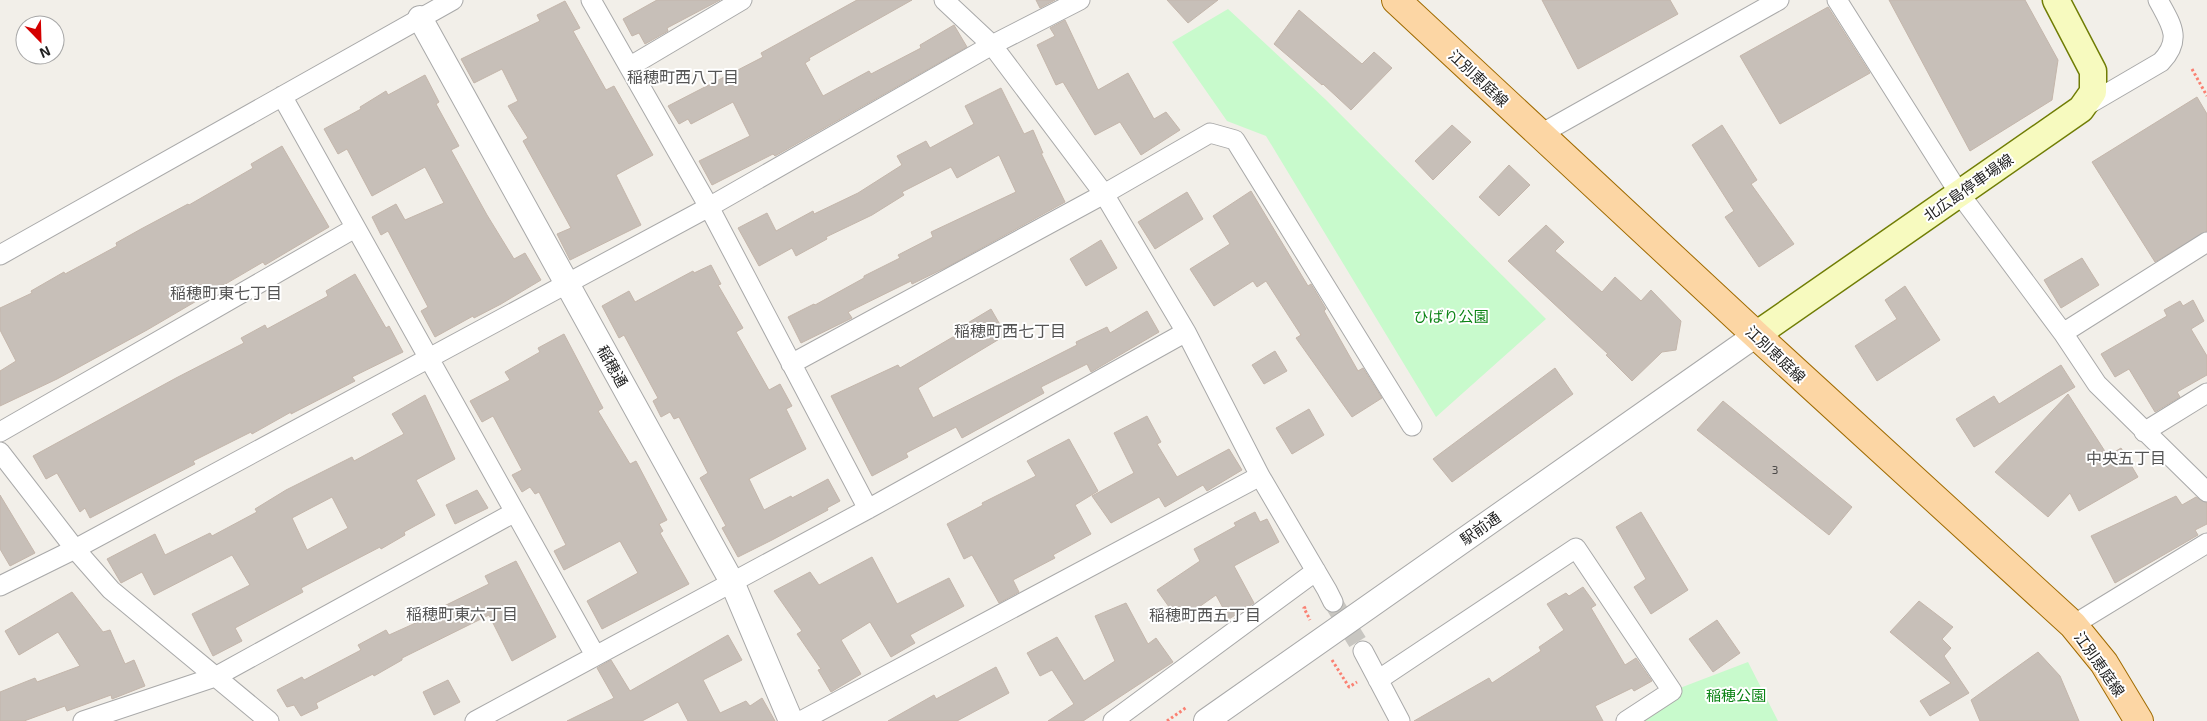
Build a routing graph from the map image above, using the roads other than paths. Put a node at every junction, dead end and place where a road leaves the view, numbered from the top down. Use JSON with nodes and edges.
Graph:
{"nodes":[{"id":1,"x":453,"y":0,"type":"edge"},
{"id":2,"x":591,"y":0,"type":"edge"},
{"id":3,"x":742,"y":0,"type":"edge"},
{"id":4,"x":944,"y":0,"type":"edge"},
{"id":5,"x":1080,"y":0,"type":"edge"},
{"id":6,"x":1396,"y":0,"type":"edge"},
{"id":7,"x":1778,"y":0,"type":"edge"},
{"id":8,"x":1837,"y":0,"type":"edge"},
{"id":9,"x":2056,"y":0,"type":"edge"},
{"id":10,"x":2158,"y":0,"type":"edge"},
{"id":11,"x":420,"y":18,"type":"junction"},
{"id":12,"x":992,"y":46,"type":"junction"},
{"id":13,"x":629,"y":67,"type":"junction"},
{"id":14,"x":282,"y":96,"type":"junction"},
{"id":15,"x":2080,"y":109,"type":"junction"},
{"id":16,"x":1539,"y":135,"type":"junction"},
{"id":17,"x":1959,"y":193,"type":"junction"},
{"id":18,"x":1104,"y":194,"type":"junction"},
{"id":19,"x":709,"y":207,"type":"junction"},
{"id":20,"x":355,"y":228,"type":"junction"},
{"id":21,"x":2207,"y":242,"type":"edge"},
{"id":22,"x":0,"y":256,"type":"edge"},
{"id":23,"x":568,"y":283,"type":"junction"},
{"id":24,"x":1186,"y":332,"type":"junction"},
{"id":25,"x":2063,"y":333,"type":"junction"},
{"id":26,"x":1756,"y":336,"type":"junction"},
{"id":27,"x":428,"y":358,"type":"junction"},
{"id":28,"x":792,"y":364,"type":"junction"},
{"id":29,"x":2207,"y":393,"type":"edge"},
{"id":30,"x":1412,"y":426,"type":"dead end"},
{"id":31,"x":0,"y":432,"type":"edge"},
{"id":32,"x":2144,"y":432,"type":"junction"},
{"id":33,"x":0,"y":452,"type":"edge"},
{"id":34,"x":1260,"y":476,"type":"junction"},
{"id":35,"x":2207,"y":492,"type":"edge"},
{"id":36,"x":868,"y":509,"type":"junction"},
{"id":37,"x":514,"y":512,"type":"junction"},
{"id":38,"x":2207,"y":543,"type":"edge"},
{"id":39,"x":75,"y":549,"type":"junction"},
{"id":40,"x":1316,"y":570,"type":"junction"},
{"id":41,"x":732,"y":582,"type":"junction"},
{"id":42,"x":0,"y":586,"type":"edge"},
{"id":43,"x":1333,"y":602,"type":"tunnel mouth"},
{"id":44,"x":2073,"y":625,"type":"junction"},
{"id":45,"x":1363,"y":651,"type":"tunnel mouth"},
{"id":46,"x":595,"y":655,"type":"junction"},
{"id":47,"x":215,"y":677,"type":"junction"},
{"id":48,"x":1378,"y":680,"type":"junction"},
{"id":49,"x":83,"y":721,"type":"edge"},
{"id":50,"x":269,"y":721,"type":"edge"},
{"id":51,"x":475,"y":721,"type":"edge"},
{"id":52,"x":791,"y":721,"type":"edge"},
{"id":53,"x":801,"y":721,"type":"edge"},
{"id":54,"x":1113,"y":721,"type":"edge"},
{"id":55,"x":1206,"y":721,"type":"edge"},
{"id":56,"x":1400,"y":721,"type":"edge"},
{"id":57,"x":1626,"y":721,"type":"edge"},
{"id":58,"x":2139,"y":721,"type":"edge"}],
"edges":[{"from":1,"to":11,"type":"street"},
{"from":2,"to":13,"type":"street"},
{"from":3,"to":13,"type":"street"},
{"from":4,"to":12,"type":"street"},
{"from":5,"to":12,"type":"street"},
{"from":6,"to":16,"type":"main road","name":"江別恵庭線"},
{"from":7,"to":16,"type":"street"},
{"from":8,"to":17,"type":"street"},
{"from":9,"to":15,"type":"main road","name":"北広島停車場線"},
{"from":10,"to":15,"type":"street"},
{"from":11,"to":14,"type":"street"},
{"from":11,"to":23,"type":"street","name":"稲穂通"},
{"from":12,"to":18,"type":"street"},
{"from":12,"to":19,"type":"street"},
{"from":13,"to":19,"type":"street"},
{"from":14,"to":20,"type":"street"},
{"from":14,"to":22,"type":"street"},
{"from":15,"to":17,"type":"main road","name":"北広島停車場線"},
{"from":16,"to":26,"type":"main road","name":"江別恵庭線"},
{"from":17,"to":25,"type":"street"},
{"from":17,"to":26,"type":"main road","name":"北広島停車場線"},
{"from":18,"to":24,"type":"street"},
{"from":18,"to":28,"type":"street"},
{"from":18,"to":30,"type":"street"},
{"from":19,"to":23,"type":"street"},
{"from":19,"to":28,"type":"street"},
{"from":20,"to":27,"type":"street"},
{"from":20,"to":31,"type":"street"},
{"from":21,"to":25,"type":"street"},
{"from":23,"to":27,"type":"street"},
{"from":23,"to":41,"type":"street","name":"稲穂通"},
{"from":24,"to":34,"type":"street"},
{"from":24,"to":36,"type":"street"},
{"from":25,"to":32,"type":"street"},
{"from":26,"to":44,"type":"main road","name":"江別恵庭線"},
{"from":26,"to":55,"type":"street","name":"駅前通"},
{"from":27,"to":37,"type":"street"},
{"from":27,"to":39,"type":"street"},
{"from":28,"to":36,"type":"street"},
{"from":29,"to":32,"type":"street"},
{"from":32,"to":35,"type":"street"},
{"from":33,"to":39,"type":"street"},
{"from":34,"to":40,"type":"street"},
{"from":34,"to":53,"type":"street"},
{"from":36,"to":41,"type":"street"},
{"from":37,"to":46,"type":"street"},
{"from":37,"to":47,"type":"street"},
{"from":38,"to":44,"type":"street"},
{"from":39,"to":42,"type":"street"},
{"from":39,"to":47,"type":"street"},
{"from":40,"to":43,"type":"street"},
{"from":40,"to":54,"type":"street"},
{"from":41,"to":46,"type":"street"},
{"from":41,"to":52,"type":"street","name":"稲穂通"},
{"from":44,"to":58,"type":"main road","name":"江別恵庭線"},
{"from":45,"to":48,"type":"street"},
{"from":46,"to":51,"type":"street"},
{"from":47,"to":49,"type":"street"},
{"from":47,"to":50,"type":"street"},
{"from":48,"to":56,"type":"street"},
{"from":48,"to":57,"type":"street"}]}
